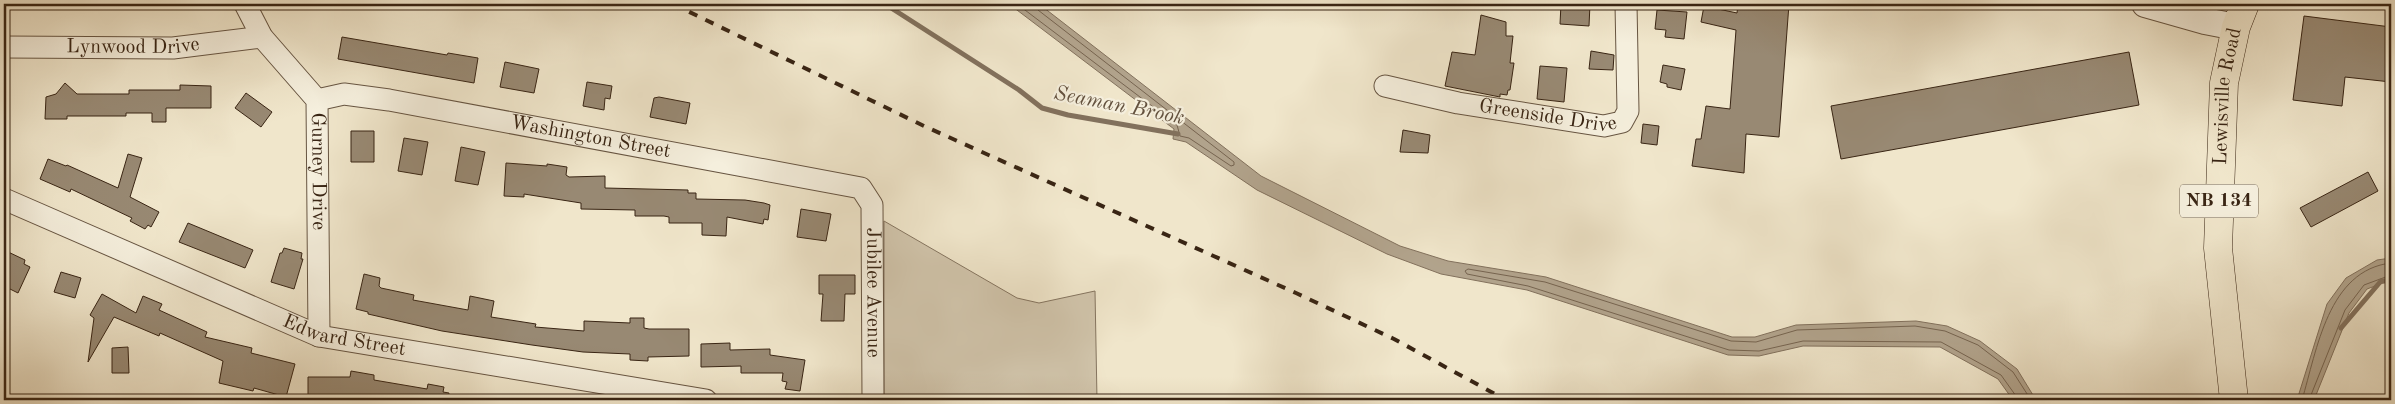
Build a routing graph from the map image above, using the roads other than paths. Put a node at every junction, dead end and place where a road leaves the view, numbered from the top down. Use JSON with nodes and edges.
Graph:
{"nodes":[{"id":1,"x":245,"y":4,"type":"edge"},
{"id":2,"x":1626,"y":4,"type":"edge"},
{"id":3,"x":2145,"y":4,"type":"edge"},
{"id":4,"x":2240,"y":15,"type":"edge"},
{"id":5,"x":262,"y":37,"type":"junction"},
{"id":6,"x":4,"y":47,"type":"edge"},
{"id":7,"x":1385,"y":86,"type":"dead end"},
{"id":8,"x":318,"y":100,"type":"junction"},
{"id":9,"x":861,"y":188,"type":"joint"},
{"id":10,"x":4,"y":199,"type":"edge"},
{"id":11,"x":319,"y":336,"type":"junction"},
{"id":12,"x":706,"y":400,"type":"edge"},
{"id":13,"x":873,"y":400,"type":"edge"},
{"id":14,"x":2234,"y":400,"type":"edge"}],
"edges":[{"from":1,"to":5,"type":"street","name":"Gurney Drive"},
{"from":2,"to":7,"type":"street","name":"Greenside Drive"},
{"from":3,"to":4,"type":"street"},
{"from":4,"to":14,"type":"main road","name":"Lewisville Road","number":"NB 134"},
{"from":5,"to":6,"type":"street","name":"Lynwood Drive"},
{"from":5,"to":8,"type":"street","name":"Gurney Drive"},
{"from":8,"to":9,"type":"street","name":"Washington Street"},
{"from":8,"to":11,"type":"street","name":"Gurney Drive"},
{"from":9,"to":13,"type":"street","name":"Jubilee Avenue"},
{"from":10,"to":11,"type":"street","name":"Edward Street"},
{"from":11,"to":12,"type":"street","name":"Edward Street"}]}
